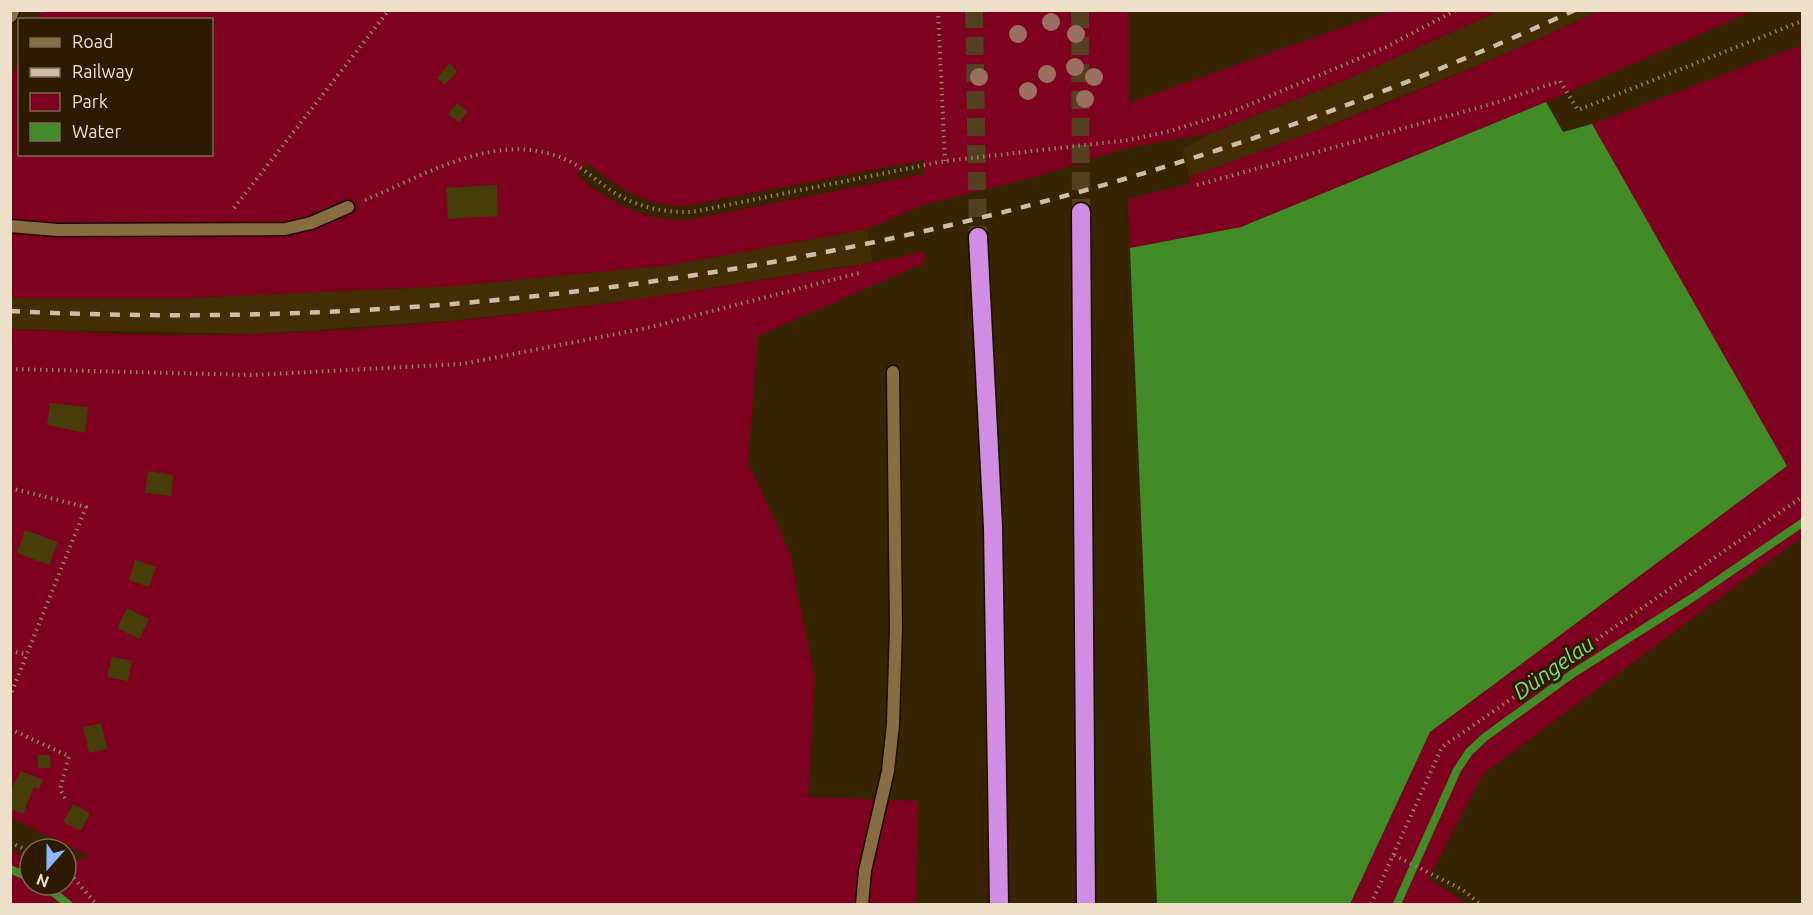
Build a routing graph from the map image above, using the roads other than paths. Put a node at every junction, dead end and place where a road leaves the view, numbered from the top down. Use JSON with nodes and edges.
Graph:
{"nodes":[{"id":1,"x":12,"y":10,"type":"edge"},
{"id":2,"x":10,"y":15,"type":"edge"},
{"id":3,"x":348,"y":207,"type":"road end"},
{"id":4,"x":1081,"y":212,"type":"tunnel mouth"},
{"id":5,"x":10,"y":226,"type":"edge"},
{"id":6,"x":978,"y":237,"type":"tunnel mouth"},
{"id":7,"x":893,"y":372,"type":"dead end"},
{"id":8,"x":862,"y":904,"type":"edge"},
{"id":9,"x":999,"y":904,"type":"edge"},
{"id":10,"x":1086,"y":904,"type":"edge"}],
"edges":[{"from":1,"to":2,"type":"street"},
{"from":3,"to":5,"type":"lane"},
{"from":4,"to":10,"type":"highway"},
{"from":6,"to":9,"type":"highway"},
{"from":7,"to":8,"type":"lane"}]}
